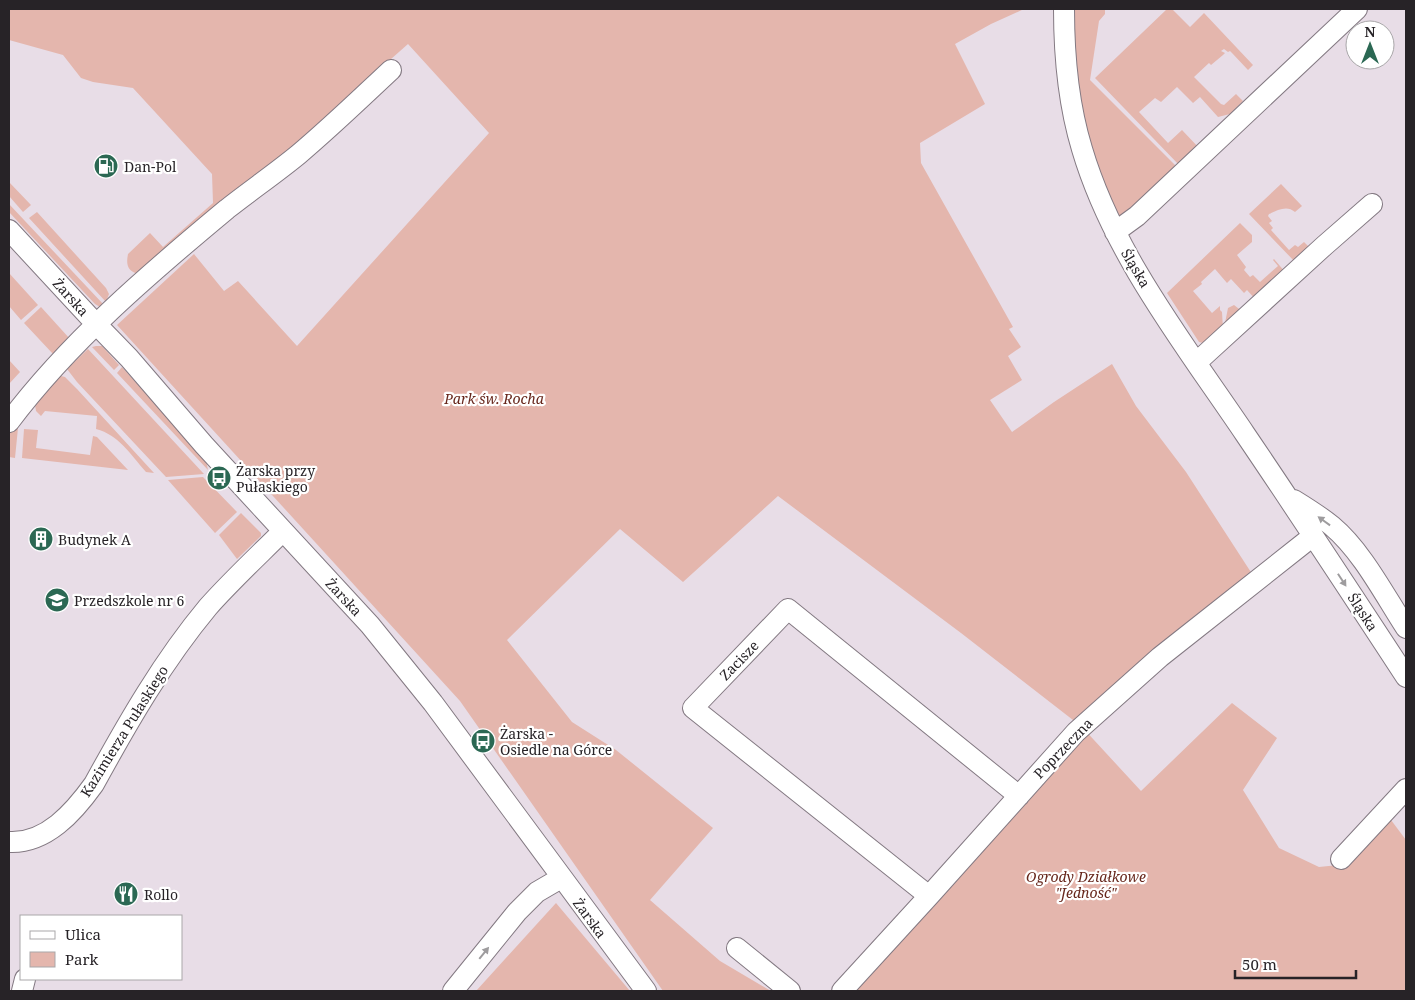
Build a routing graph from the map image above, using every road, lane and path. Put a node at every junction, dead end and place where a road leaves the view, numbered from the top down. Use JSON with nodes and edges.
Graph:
{"nodes":[{"id":1,"x":1064,"y":9,"type":"edge"},
{"id":2,"x":1357,"y":9,"type":"edge"},
{"id":3,"x":391,"y":70,"type":"dead end"},
{"id":4,"x":1372,"y":204,"type":"dead end"},
{"id":5,"x":9,"y":230,"type":"edge"},
{"id":6,"x":1115,"y":232,"type":"junction"},
{"id":7,"x":97,"y":325,"type":"junction"},
{"id":8,"x":1197,"y":362,"type":"junction"},
{"id":9,"x":9,"y":422,"type":"edge"},
{"id":10,"x":1287,"y":496,"type":"junction"},
{"id":11,"x":283,"y":531,"type":"junction"},
{"id":12,"x":1313,"y":536,"type":"junction"},
{"id":13,"x":1345,"y":539,"type":"junction"},
{"id":14,"x":1324,"y":553,"type":"junction"},
{"id":15,"x":1406,"y":628,"type":"edge"},
{"id":16,"x":1406,"y":677,"type":"edge"},
{"id":17,"x":1406,"y":789,"type":"edge"},
{"id":18,"x":1019,"y":796,"type":"junction"},
{"id":19,"x":9,"y":842,"type":"edge"},
{"id":20,"x":1341,"y":859,"type":"dead end"},
{"id":21,"x":561,"y":878,"type":"junction"},
{"id":22,"x":929,"y":896,"type":"junction"},
{"id":23,"x":736,"y":948,"type":"dead end"},
{"id":24,"x":453,"y":991,"type":"edge"},
{"id":25,"x":646,"y":991,"type":"edge"},
{"id":26,"x":790,"y":991,"type":"edge"},
{"id":27,"x":842,"y":991,"type":"edge"}],
"edges":[{"from":1,"to":6,"type":"street","name":"Śląska"},
{"from":2,"to":6,"type":"street"},
{"from":3,"to":7,"type":"street"},
{"from":4,"to":8,"type":"street"},
{"from":5,"to":7,"type":"street","name":"Żarska"},
{"from":6,"to":8,"type":"street","name":"Śląska"},
{"from":7,"to":9,"type":"street"},
{"from":7,"to":11,"type":"street","name":"Żarska"},
{"from":8,"to":10,"type":"street","name":"Śląska"},
{"from":10,"to":12,"type":"street","name":"Śląska"},
{"from":13,"to":10,"type":"street","name":"Śląska","one_way":true},
{"from":11,"to":19,"type":"street","name":"Kazimierza Pułaskiego"},
{"from":11,"to":21,"type":"street","name":"Żarska"},
{"from":12,"to":14,"type":"street","name":"Śląska"},
{"from":12,"to":18,"type":"street","name":"Poprzeczna"},
{"from":13,"to":14,"type":"street"},
{"from":13,"to":15,"type":"street","name":"Śląska"},
{"from":14,"to":16,"type":"street","name":"Śląska","one_way":true},
{"from":17,"to":20,"type":"street"},
{"from":18,"to":22,"type":"street","name":"Poprzeczna"},
{"from":18,"to":22,"type":"street","name":"Zacisze"},
{"from":24,"to":21,"type":"street","one_way":true},
{"from":21,"to":25,"type":"street","name":"Żarska"},
{"from":22,"to":27,"type":"street","name":"Poprzeczna"},
{"from":23,"to":26,"type":"street"}]}
